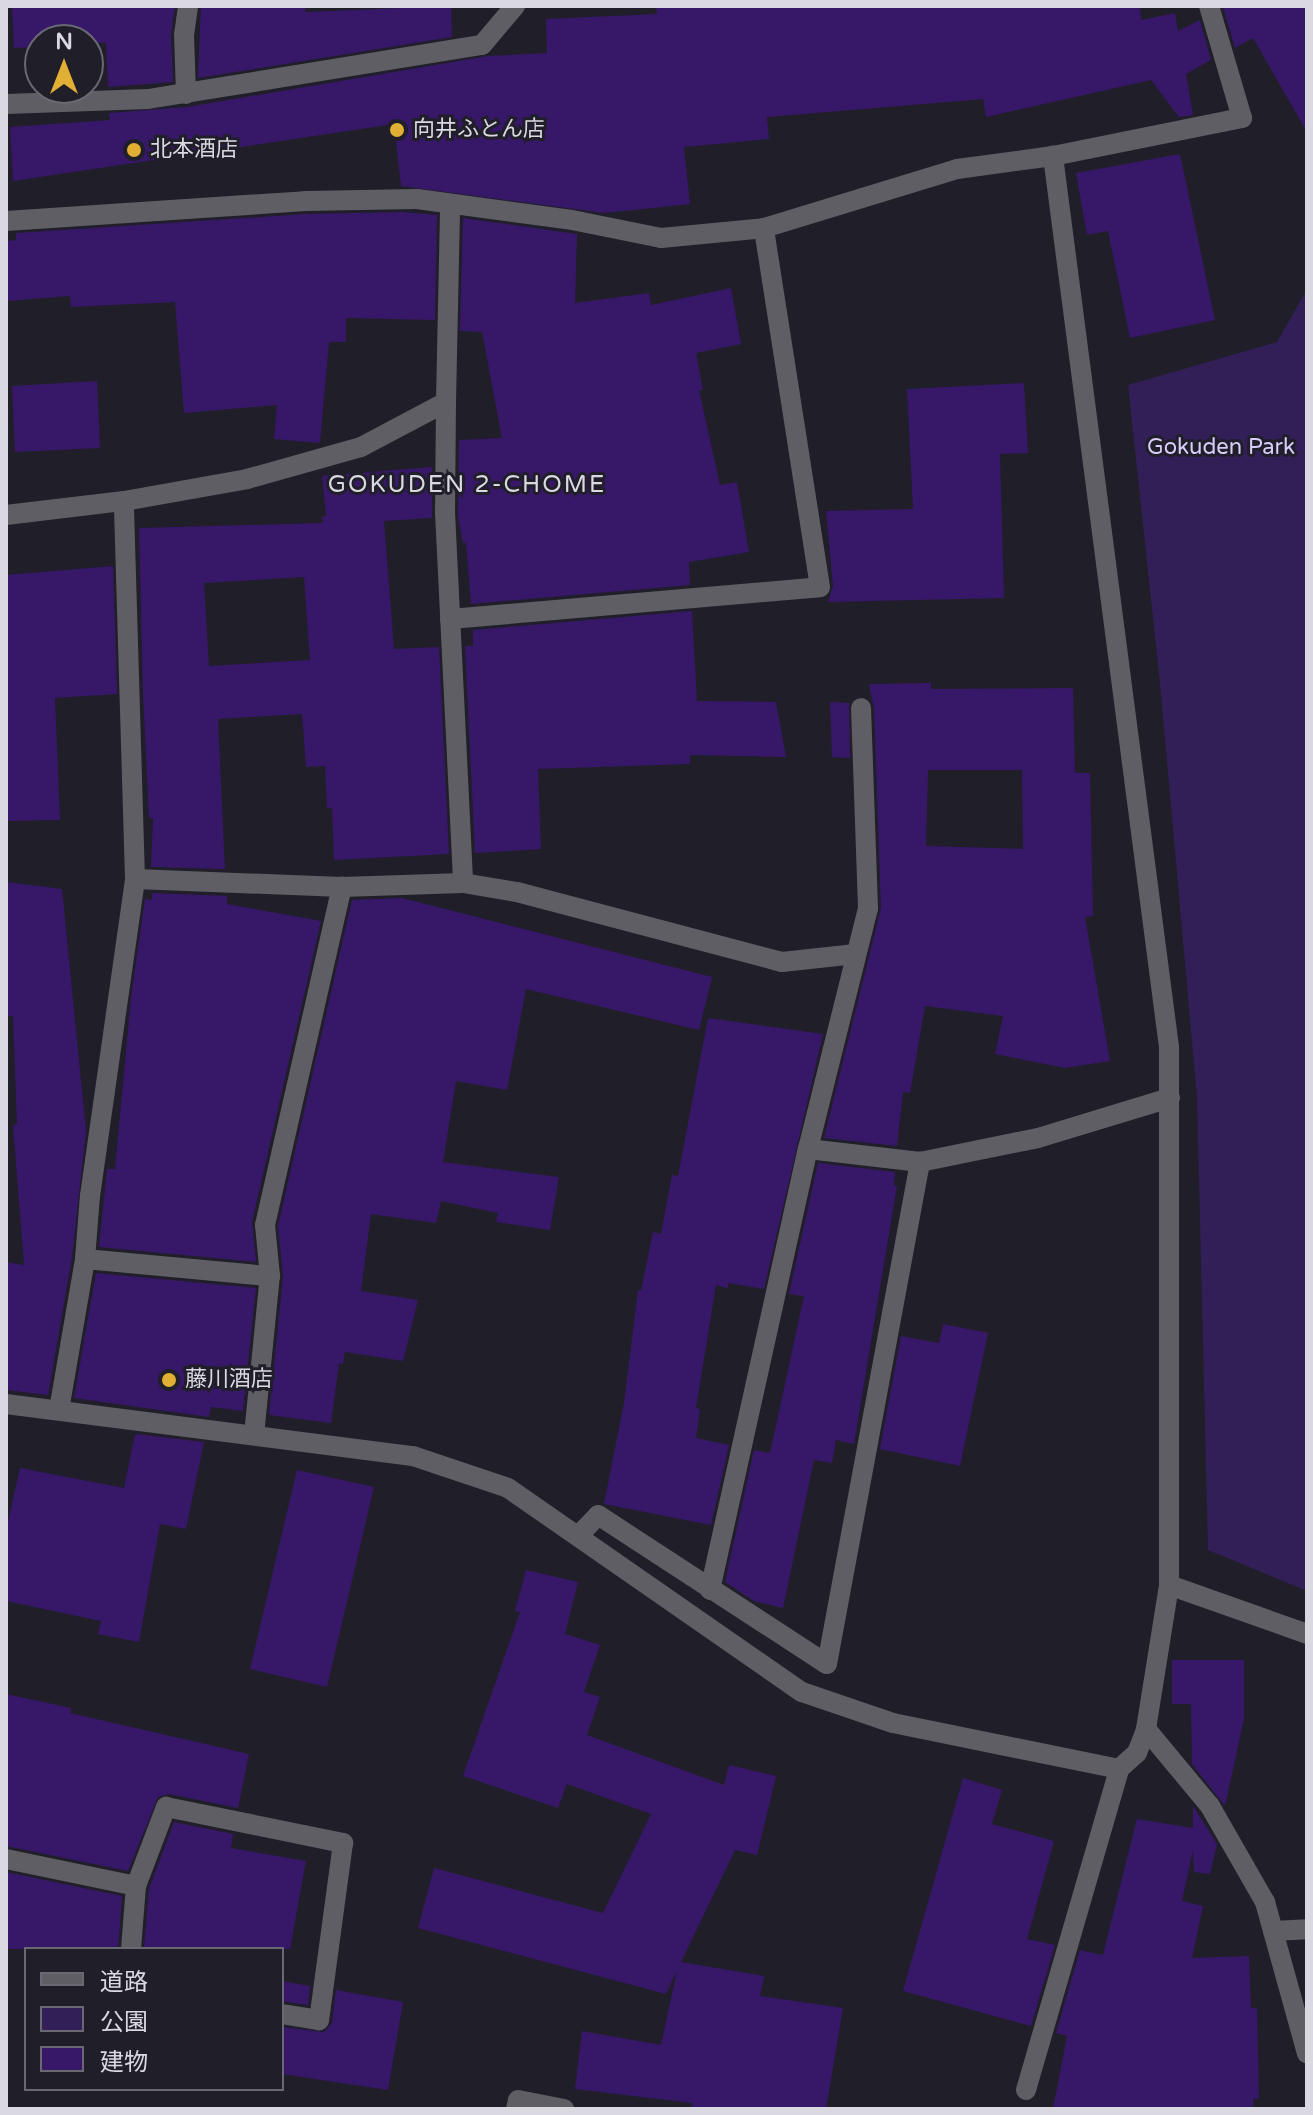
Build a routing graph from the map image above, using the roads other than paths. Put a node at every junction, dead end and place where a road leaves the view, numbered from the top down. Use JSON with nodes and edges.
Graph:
{"nodes":[{"id":1,"x":188,"y":6,"type":"edge"},
{"id":2,"x":515,"y":6,"type":"edge"},
{"id":3,"x":1209,"y":6,"type":"edge"},
{"id":4,"x":186,"y":94,"type":"junction"},
{"id":5,"x":6,"y":104,"type":"edge"},
{"id":6,"x":1053,"y":156,"type":"junction"},
{"id":7,"x":450,"y":205,"type":"junction"},
{"id":8,"x":6,"y":221,"type":"edge"},
{"id":9,"x":764,"y":228,"type":"junction"},
{"id":10,"x":446,"y":402,"type":"junction"},
{"id":11,"x":124,"y":501,"type":"junction"},
{"id":12,"x":6,"y":515,"type":"edge"},
{"id":13,"x":450,"y":619,"type":"junction"},
{"id":14,"x":861,"y":708,"type":"dead end"},
{"id":15,"x":135,"y":879,"type":"junction"},
{"id":16,"x":463,"y":883,"type":"junction"},
{"id":17,"x":342,"y":887,"type":"junction"},
{"id":18,"x":856,"y":954,"type":"junction"},
{"id":19,"x":1170,"y":1098,"type":"junction"},
{"id":20,"x":808,"y":1149,"type":"junction"},
{"id":21,"x":920,"y":1162,"type":"junction"},
{"id":22,"x":85,"y":1259,"type":"junction"},
{"id":23,"x":270,"y":1276,"type":"junction"},
{"id":24,"x":6,"y":1404,"type":"edge"},
{"id":25,"x":59,"y":1410,"type":"junction"},
{"id":26,"x":254,"y":1435,"type":"junction"},
{"id":27,"x":578,"y":1536,"type":"junction"},
{"id":28,"x":1169,"y":1585,"type":"junction"},
{"id":29,"x":710,"y":1590,"type":"junction"},
{"id":30,"x":1307,"y":1634,"type":"edge"},
{"id":31,"x":1146,"y":1729,"type":"junction"},
{"id":32,"x":1119,"y":1769,"type":"junction"},
{"id":33,"x":6,"y":1859,"type":"edge"},
{"id":34,"x":136,"y":1886,"type":"junction"},
{"id":35,"x":1307,"y":1929,"type":"edge"},
{"id":36,"x":1273,"y":1931,"type":"junction"},
{"id":37,"x":131,"y":1947,"type":"edge"},
{"id":38,"x":284,"y":2014,"type":"edge"},
{"id":39,"x":1307,"y":2053,"type":"edge"},
{"id":40,"x":1026,"y":2090,"type":"dead end"},
{"id":41,"x":516,"y":2109,"type":"edge"},
{"id":42,"x":564,"y":2109,"type":"edge"}],
"edges":[{"from":1,"to":4,"type":"street"},
{"from":2,"to":4,"type":"street"},
{"from":3,"to":6,"type":"street"},
{"from":4,"to":5,"type":"street"},
{"from":6,"to":9,"type":"street"},
{"from":6,"to":19,"type":"street"},
{"from":7,"to":8,"type":"street"},
{"from":7,"to":9,"type":"street"},
{"from":7,"to":10,"type":"street"},
{"from":9,"to":13,"type":"street"},
{"from":10,"to":11,"type":"street"},
{"from":10,"to":13,"type":"street"},
{"from":11,"to":12,"type":"street"},
{"from":11,"to":15,"type":"street"},
{"from":13,"to":16,"type":"street"},
{"from":14,"to":18,"type":"street"},
{"from":15,"to":17,"type":"street"},
{"from":15,"to":22,"type":"street"},
{"from":16,"to":17,"type":"street"},
{"from":16,"to":18,"type":"street"},
{"from":17,"to":23,"type":"street"},
{"from":18,"to":20,"type":"street"},
{"from":19,"to":21,"type":"street"},
{"from":19,"to":28,"type":"street"},
{"from":20,"to":21,"type":"street"},
{"from":20,"to":29,"type":"street"},
{"from":21,"to":29,"type":"street"},
{"from":22,"to":23,"type":"street"},
{"from":22,"to":25,"type":"street"},
{"from":23,"to":26,"type":"street"},
{"from":24,"to":25,"type":"street"},
{"from":25,"to":26,"type":"street"},
{"from":26,"to":27,"type":"street"},
{"from":27,"to":29,"type":"street"},
{"from":27,"to":32,"type":"street"},
{"from":28,"to":30,"type":"street"},
{"from":28,"to":31,"type":"street"},
{"from":31,"to":32,"type":"street"},
{"from":31,"to":36,"type":"street"},
{"from":32,"to":40,"type":"street"},
{"from":33,"to":34,"type":"street"},
{"from":34,"to":37,"type":"street"},
{"from":34,"to":38,"type":"street"},
{"from":35,"to":36,"type":"street"},
{"from":36,"to":39,"type":"street"},
{"from":41,"to":42,"type":"street"}]}
